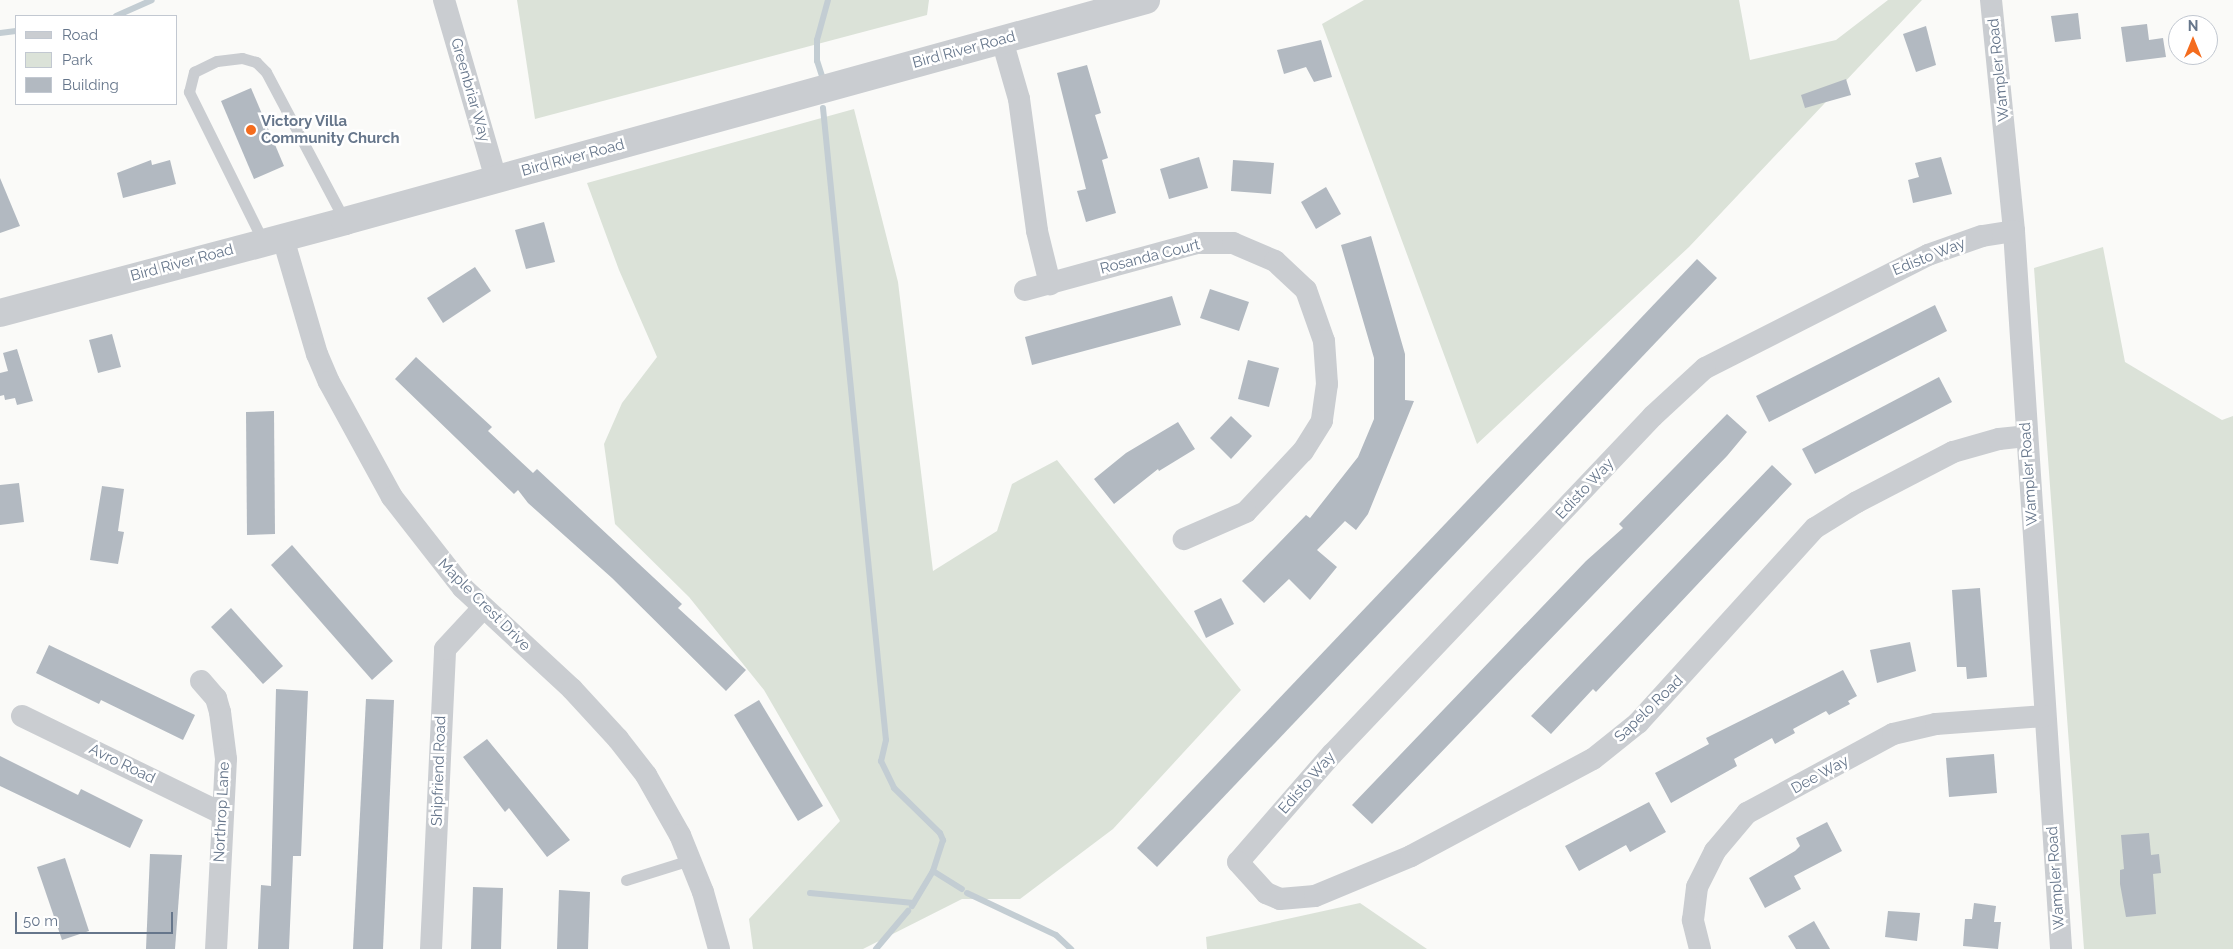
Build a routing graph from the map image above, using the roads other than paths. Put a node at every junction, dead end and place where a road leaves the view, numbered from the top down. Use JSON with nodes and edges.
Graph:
{"nodes":[{"id":1,"x":444,"y":0,"type":"edge"},
{"id":2,"x":1146,"y":0,"type":"edge"},
{"id":3,"x":1991,"y":0,"type":"edge"},
{"id":4,"x":1002,"y":40,"type":"junction"},
{"id":5,"x":496,"y":179,"type":"junction"},
{"id":6,"x":345,"y":221,"type":"junction"},
{"id":7,"x":2014,"y":231,"type":"junction"},
{"id":8,"x":273,"y":240,"type":"junction"},
{"id":9,"x":1050,"y":284,"type":"junction"},
{"id":10,"x":1025,"y":290,"type":"dead end"},
{"id":11,"x":0,"y":312,"type":"edge"},
{"id":12,"x":2026,"y":436,"type":"junction"},
{"id":13,"x":1184,"y":539,"type":"dead end"},
{"id":14,"x":483,"y":608,"type":"junction"},
{"id":15,"x":201,"y":681,"type":"dead end"},
{"id":16,"x":22,"y":716,"type":"dead end"},
{"id":17,"x":2044,"y":716,"type":"junction"},
{"id":18,"x":222,"y":813,"type":"junction"},
{"id":19,"x":690,"y":860,"type":"junction"},
{"id":20,"x":1238,"y":862,"type":"joint"},
{"id":21,"x":626,"y":880,"type":"dead end"},
{"id":22,"x":216,"y":949,"type":"edge"},
{"id":23,"x":431,"y":949,"type":"edge"},
{"id":24,"x":719,"y":949,"type":"edge"},
{"id":25,"x":1700,"y":949,"type":"edge"},
{"id":26,"x":2061,"y":949,"type":"edge"}],
"edges":[{"from":1,"to":5,"type":"street","name":"Greenbriar Way"},
{"from":2,"to":4,"type":"street","name":"Bird River Road"},
{"from":3,"to":7,"type":"street","name":"Wampler Road"},
{"from":4,"to":5,"type":"street","name":"Bird River Road"},
{"from":4,"to":9,"type":"street"},
{"from":5,"to":6,"type":"street","name":"Bird River Road"},
{"from":6,"to":8,"type":"street","name":"Bird River Road"},
{"from":6,"to":8,"type":"lane"},
{"from":7,"to":12,"type":"street","name":"Wampler Road"},
{"from":7,"to":20,"type":"street","name":"Edisto Way"},
{"from":8,"to":11,"type":"street","name":"Bird River Road"},
{"from":8,"to":14,"type":"street","name":"Maple Crest Drive"},
{"from":9,"to":10,"type":"street","name":"Rosanda Court"},
{"from":9,"to":13,"type":"street","name":"Rosanda Court"},
{"from":12,"to":17,"type":"street","name":"Wampler Road"},
{"from":12,"to":20,"type":"street","name":"Sapelo Road"},
{"from":14,"to":19,"type":"street","name":"Maple Crest Drive"},
{"from":14,"to":23,"type":"street","name":"Shipfriend Road"},
{"from":15,"to":18,"type":"street","name":"Northrop Lane"},
{"from":16,"to":18,"type":"street","name":"Avro Road"},
{"from":17,"to":25,"type":"street","name":"Dee Way"},
{"from":17,"to":26,"type":"street","name":"Wampler Road"},
{"from":18,"to":22,"type":"street","name":"Northrop Lane"},
{"from":19,"to":21,"type":"lane"},
{"from":19,"to":24,"type":"street","name":"Maple Crest Drive"}]}
